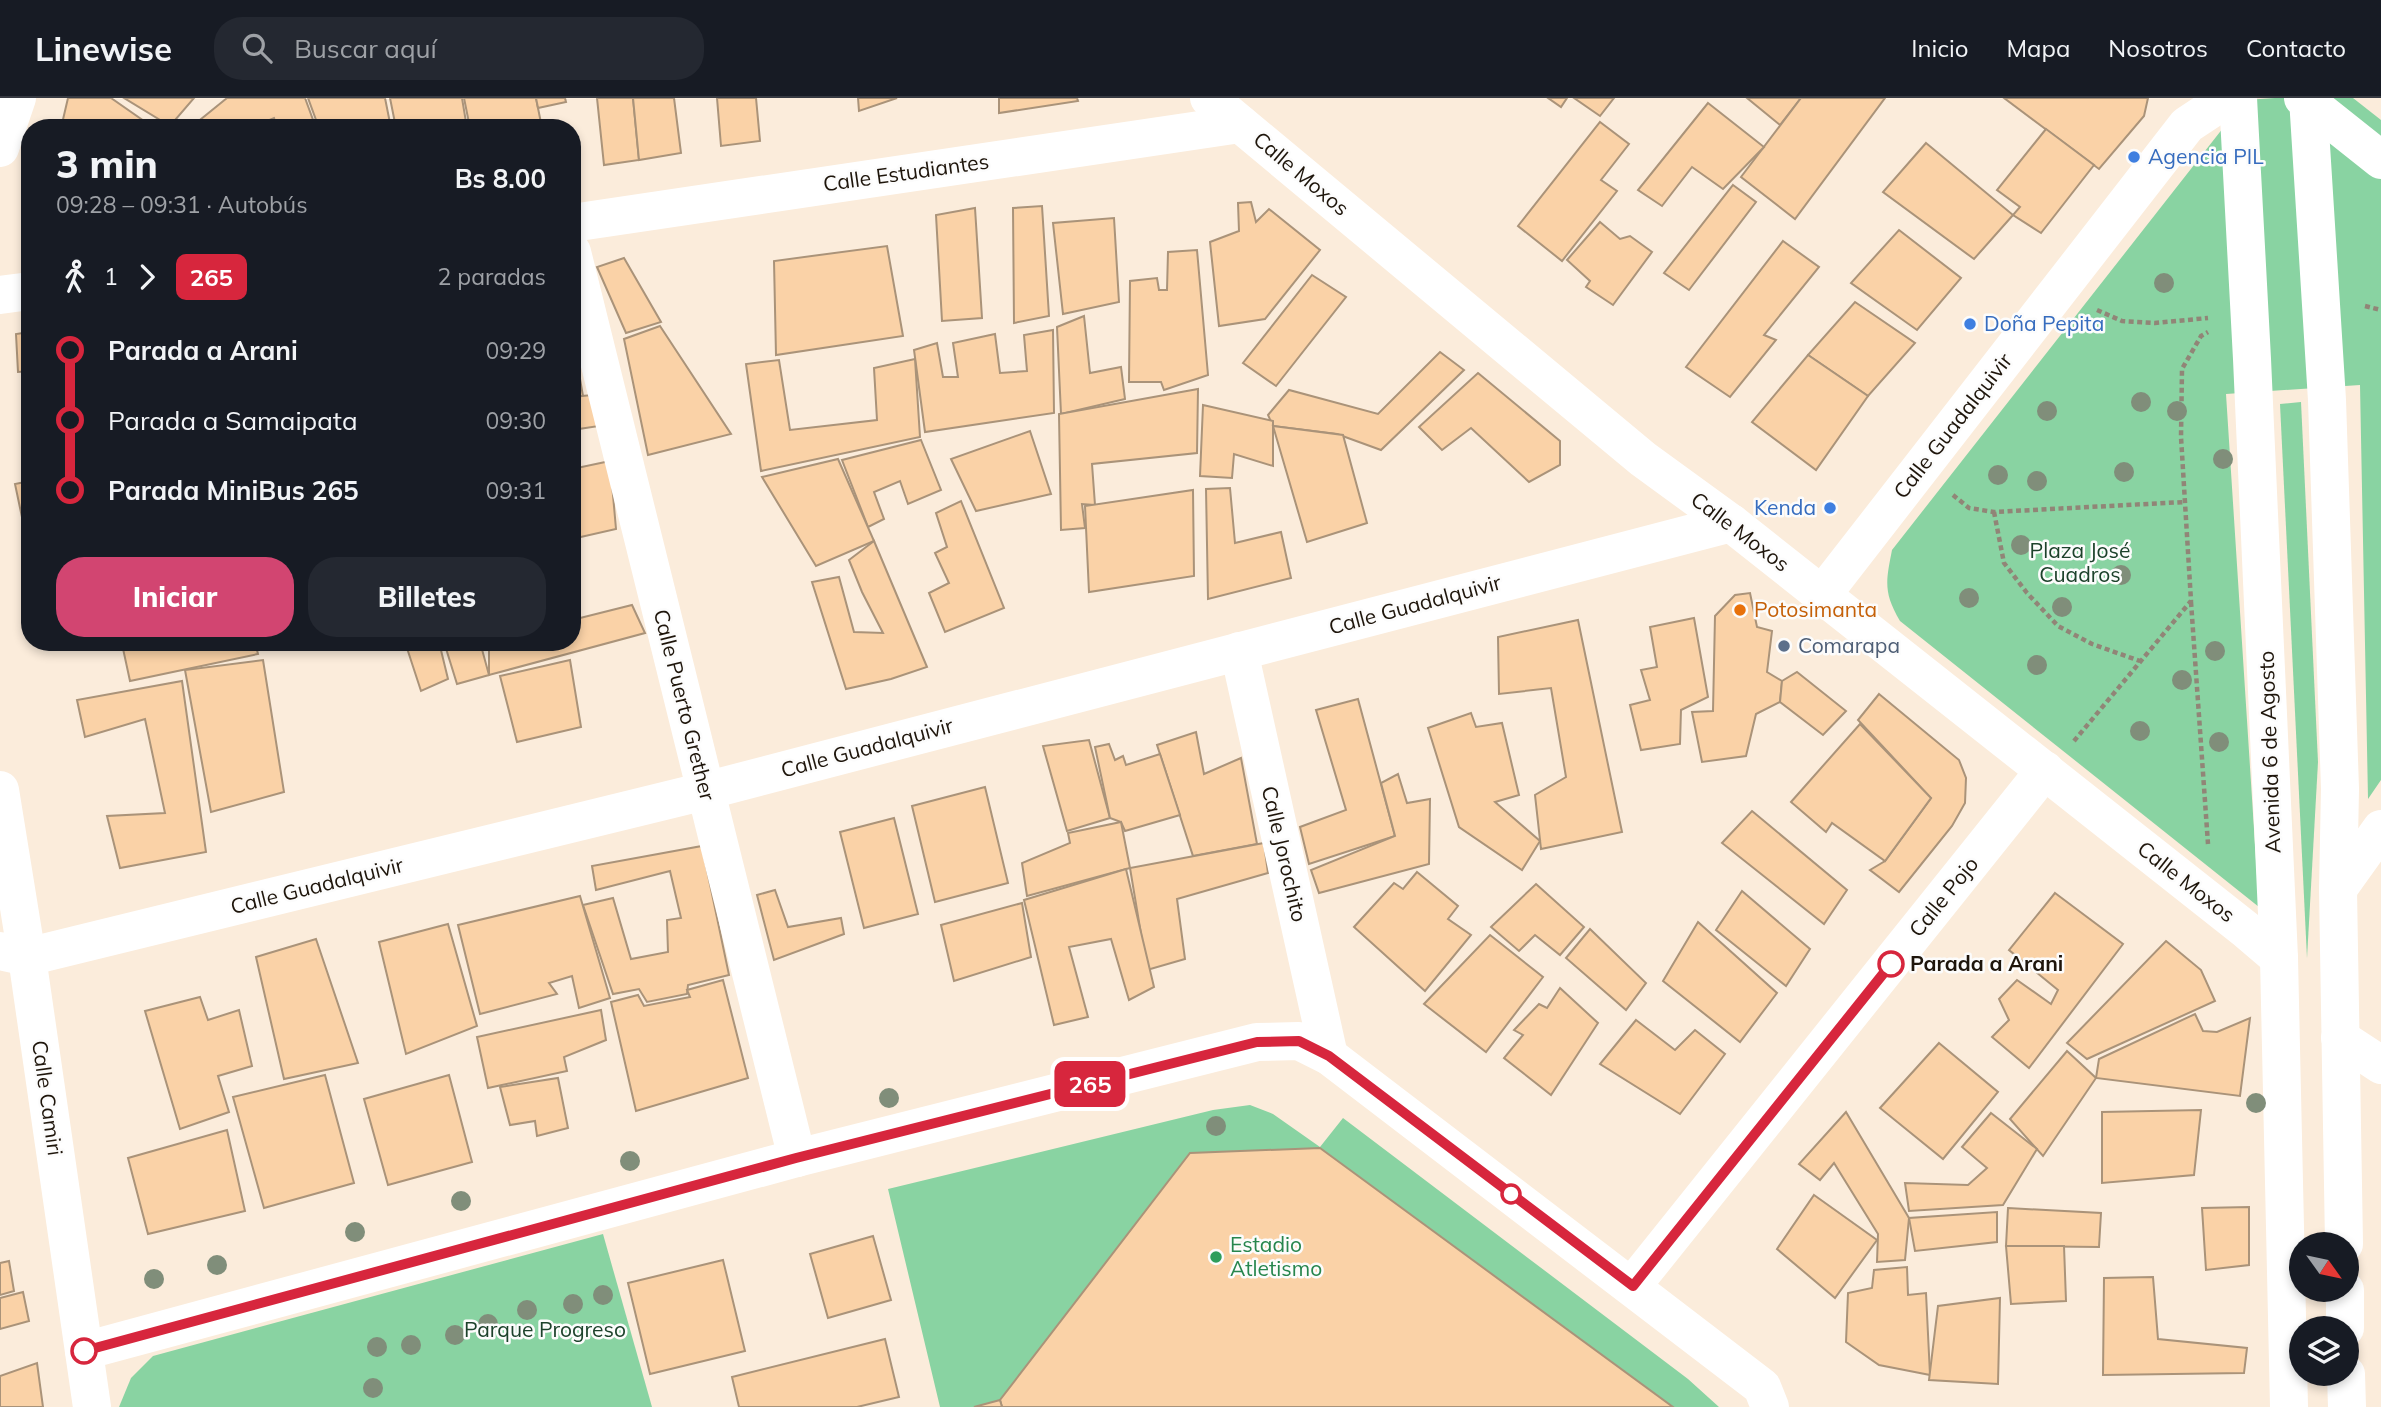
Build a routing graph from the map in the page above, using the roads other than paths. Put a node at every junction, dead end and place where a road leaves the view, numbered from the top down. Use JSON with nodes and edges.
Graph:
{"nodes":[{"id":1,"x":17,"y":98,"type":"edge"},
{"id":2,"x":1209,"y":98,"type":"edge"},
{"id":3,"x":2228,"y":98,"type":"edge"},
{"id":4,"x":2238,"y":98,"type":"edge"},
{"id":5,"x":2306,"y":98,"type":"edge"},
{"id":6,"x":2336,"y":98,"type":"edge"},
{"id":7,"x":2186,"y":112,"type":"edge"},
{"id":8,"x":1240,"y":124,"type":"junction"},
{"id":9,"x":2381,"y":134,"type":"edge"},
{"id":10,"x":0,"y":148,"type":"edge"},
{"id":11,"x":2381,"y":160,"type":"edge"},
{"id":12,"x":581,"y":222,"type":"edge"},
{"id":13,"x":581,"y":288,"type":"edge"},
{"id":14,"x":21,"y":292,"type":"edge"},
{"id":15,"x":0,"y":295,"type":"edge"},
{"id":16,"x":1731,"y":523,"type":"junction"},
{"id":17,"x":1822,"y":595,"type":"junction"},
{"id":18,"x":1239,"y":651,"type":"junction"},
{"id":19,"x":2057,"y":759,"type":"junction"},
{"id":20,"x":0,"y":790,"type":"edge"},
{"id":21,"x":705,"y":791,"type":"junction"},
{"id":22,"x":2381,"y":829,"type":"edge"},
{"id":23,"x":2338,"y":889,"type":"junction"},
{"id":24,"x":13,"y":954,"type":"edge"},
{"id":25,"x":2279,"y":958,"type":"junction"},
{"id":26,"x":2340,"y":1038,"type":"junction"},
{"id":27,"x":1329,"y":1056,"type":"junction"},
{"id":28,"x":2381,"y":1065,"type":"edge"},
{"id":29,"x":796,"y":1158,"type":"junction"},
{"id":30,"x":2344,"y":1232,"type":"edge"},
{"id":31,"x":1633,"y":1286,"type":"junction"},
{"id":32,"x":84,"y":1351,"type":"junction"},
{"id":33,"x":2346,"y":1386,"type":"edge"},
{"id":34,"x":92,"y":1407,"type":"edge"},
{"id":35,"x":1770,"y":1407,"type":"edge"},
{"id":36,"x":2288,"y":1407,"type":"edge"},
{"id":37,"x":2347,"y":1407,"type":"edge"}],
"edges":[{"from":1,"to":10,"type":"street"},
{"from":2,"to":8,"type":"street","name":"Calle Moxos"},
{"from":3,"to":7,"type":"street","name":"Calle Guadalquivir"},
{"from":4,"to":25,"type":"street","name":"Avenida 6 de Agosto"},
{"from":5,"to":11,"type":"street"},
{"from":5,"to":23,"type":"street"},
{"from":6,"to":9,"type":"street"},
{"from":7,"to":17,"type":"street","name":"Calle Guadalquivir"},
{"from":8,"to":12,"type":"street","name":"Calle Estudiantes"},
{"from":8,"to":16,"type":"street","name":"Calle Moxos"},
{"from":13,"to":21,"type":"street","name":"Calle Puerto Grether"},
{"from":14,"to":15,"type":"street"},
{"from":16,"to":17,"type":"street","name":"Calle Moxos"},
{"from":16,"to":18,"type":"street","name":"Calle Guadalquivir"},
{"from":17,"to":19,"type":"street","name":"Calle Moxos"},
{"from":18,"to":21,"type":"street","name":"Calle Guadalquivir"},
{"from":18,"to":27,"type":"street","name":"Calle Jorochito"},
{"from":19,"to":25,"type":"street","name":"Calle Moxos"},
{"from":19,"to":31,"type":"street","name":"Calle Pojo"},
{"from":20,"to":24,"type":"street","name":"Calle Camiri"},
{"from":21,"to":24,"type":"street","name":"Calle Guadalquivir"},
{"from":21,"to":29,"type":"street","name":"Calle Puerto Grether"},
{"from":22,"to":23,"type":"street"},
{"from":23,"to":26,"type":"street"},
{"from":24,"to":32,"type":"street","name":"Calle Camiri"},
{"from":25,"to":36,"type":"street","name":"Avenida 6 de Agosto"},
{"from":26,"to":28,"type":"street"},
{"from":26,"to":30,"type":"street"},
{"from":27,"to":29,"type":"street"},
{"from":27,"to":31,"type":"street"},
{"from":29,"to":32,"type":"street"},
{"from":31,"to":35,"type":"street"},
{"from":32,"to":34,"type":"street","name":"Calle Camiri"},
{"from":33,"to":37,"type":"street"}]}
